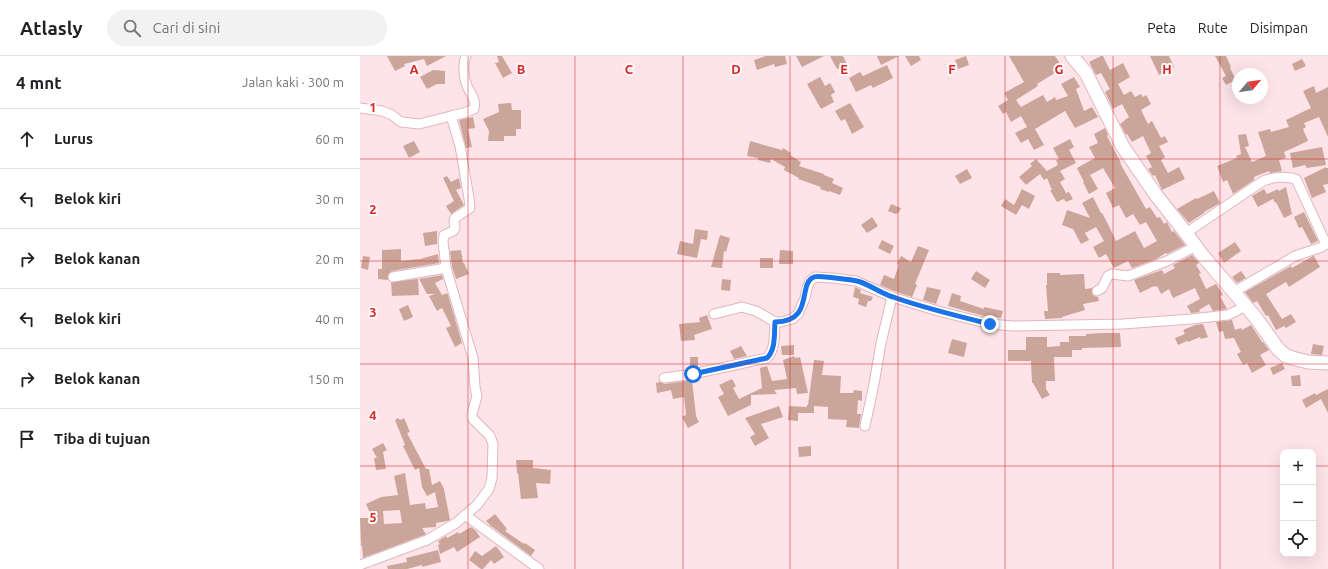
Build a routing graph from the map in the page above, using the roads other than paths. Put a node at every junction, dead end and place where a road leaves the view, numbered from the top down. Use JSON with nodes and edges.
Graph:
{"nodes":[{"id":1,"x":466,"y":56,"type":"edge"},
{"id":2,"x":1072,"y":56,"type":"edge"},
{"id":3,"x":360,"y":108,"type":"edge"},
{"id":4,"x":451,"y":116,"type":"junction"},
{"id":5,"x":1186,"y":233,"type":"junction"},
{"id":6,"x":1327,"y":244,"type":"edge"},
{"id":7,"x":1196,"y":246,"type":"junction"},
{"id":8,"x":446,"y":268,"type":"junction"},
{"id":9,"x":393,"y":277,"type":"dead end"},
{"id":10,"x":1097,"y":291,"type":"dead end"},
{"id":11,"x":1234,"y":292,"type":"junction"},
{"id":12,"x":892,"y":297,"type":"junction"},
{"id":13,"x":1246,"y":306,"type":"junction"},
{"id":14,"x":714,"y":314,"type":"dead end"},
{"id":15,"x":775,"y":322,"type":"junction"},
{"id":16,"x":1328,"y":363,"type":"edge"},
{"id":17,"x":664,"y":378,"type":"dead end"},
{"id":18,"x":865,"y":426,"type":"dead end"},
{"id":19,"x":465,"y":515,"type":"junction"},
{"id":20,"x":360,"y":565,"type":"edge"},
{"id":21,"x":539,"y":569,"type":"edge"}],
"edges":[{"from":1,"to":4,"type":"street"},
{"from":2,"to":5,"type":"main road"},
{"from":3,"to":4,"type":"street"},
{"from":4,"to":8,"type":"street"},
{"from":5,"to":6,"type":"street"},
{"from":5,"to":7,"type":"main road"},
{"from":6,"to":11,"type":"street"},
{"from":7,"to":10,"type":"street"},
{"from":7,"to":11,"type":"main road"},
{"from":8,"to":9,"type":"street"},
{"from":8,"to":19,"type":"street"},
{"from":11,"to":13,"type":"main road"},
{"from":12,"to":13,"type":"street"},
{"from":12,"to":15,"type":"street"},
{"from":12,"to":18,"type":"street"},
{"from":13,"to":16,"type":"main road"},
{"from":14,"to":15,"type":"street"},
{"from":15,"to":17,"type":"street"},
{"from":19,"to":20,"type":"street"},
{"from":19,"to":21,"type":"street"}]}
